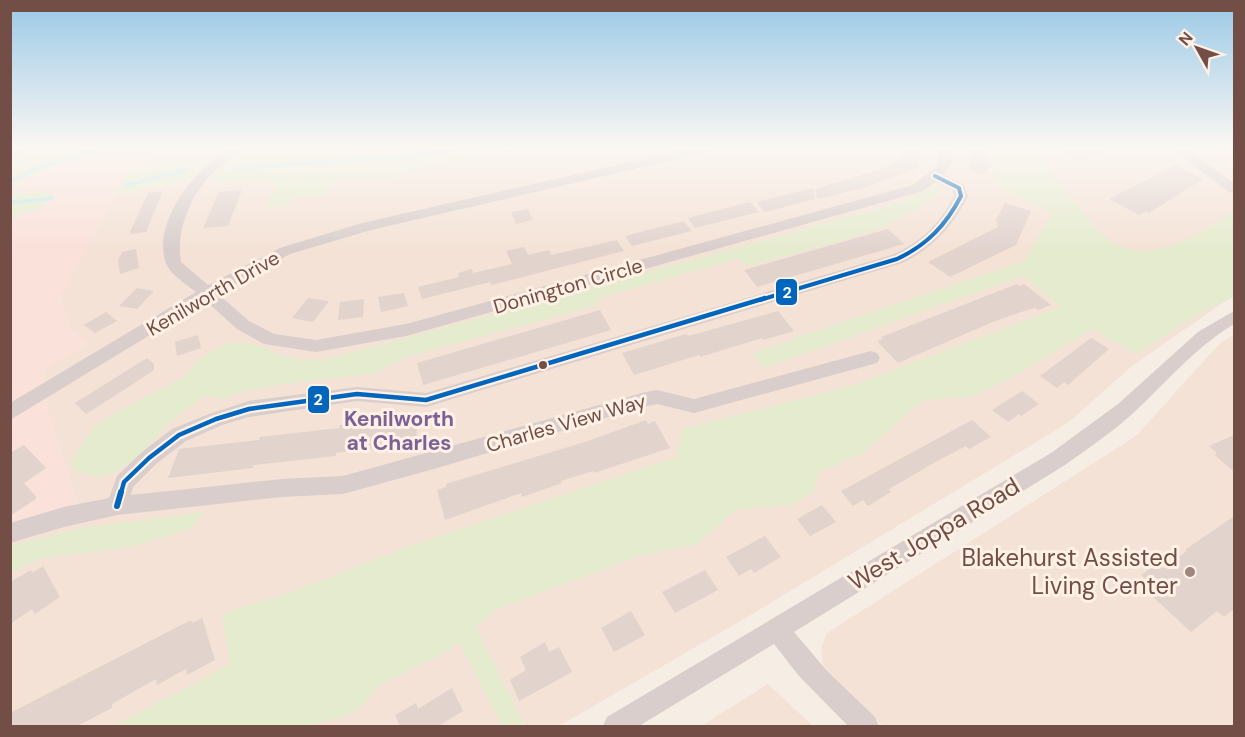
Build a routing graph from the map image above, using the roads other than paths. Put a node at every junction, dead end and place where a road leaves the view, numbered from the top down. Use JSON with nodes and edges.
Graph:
{"nodes":[{"id":1,"x":198,"y":181,"type":"edge"},
{"id":2,"x":564,"y":181,"type":"edge"},
{"id":3,"x":927,"y":181,"type":"edge"},
{"id":4,"x":946,"y":181,"type":"edge"},
{"id":5,"x":208,"y":293,"type":"junction"},
{"id":6,"x":1234,"y":317,"type":"edge"},
{"id":7,"x":871,"y":358,"type":"dead end"},
{"id":8,"x":10,"y":413,"type":"edge"},
{"id":9,"x":117,"y":506,"type":"junction"},
{"id":10,"x":10,"y":533,"type":"edge"},
{"id":11,"x":777,"y":628,"type":"junction"},
{"id":12,"x":616,"y":726,"type":"edge"},
{"id":13,"x":866,"y":726,"type":"edge"}],
"edges":[{"from":1,"to":5,"type":"street","name":"Donington Circle"},
{"from":2,"to":5,"type":"street","name":"Kenilworth Drive"},
{"from":3,"to":5,"type":"street","name":"Donington Circle"},
{"from":4,"to":9,"type":"street"},
{"from":5,"to":8,"type":"street","name":"Kenilworth Drive"},
{"from":6,"to":11,"type":"street","name":"West Joppa Road"},
{"from":7,"to":9,"type":"street","name":"Charles View Way"},
{"from":9,"to":10,"type":"street","name":"Charles View Way"},
{"from":11,"to":12,"type":"street","name":"West Joppa Road"},
{"from":11,"to":13,"type":"street"}]}
